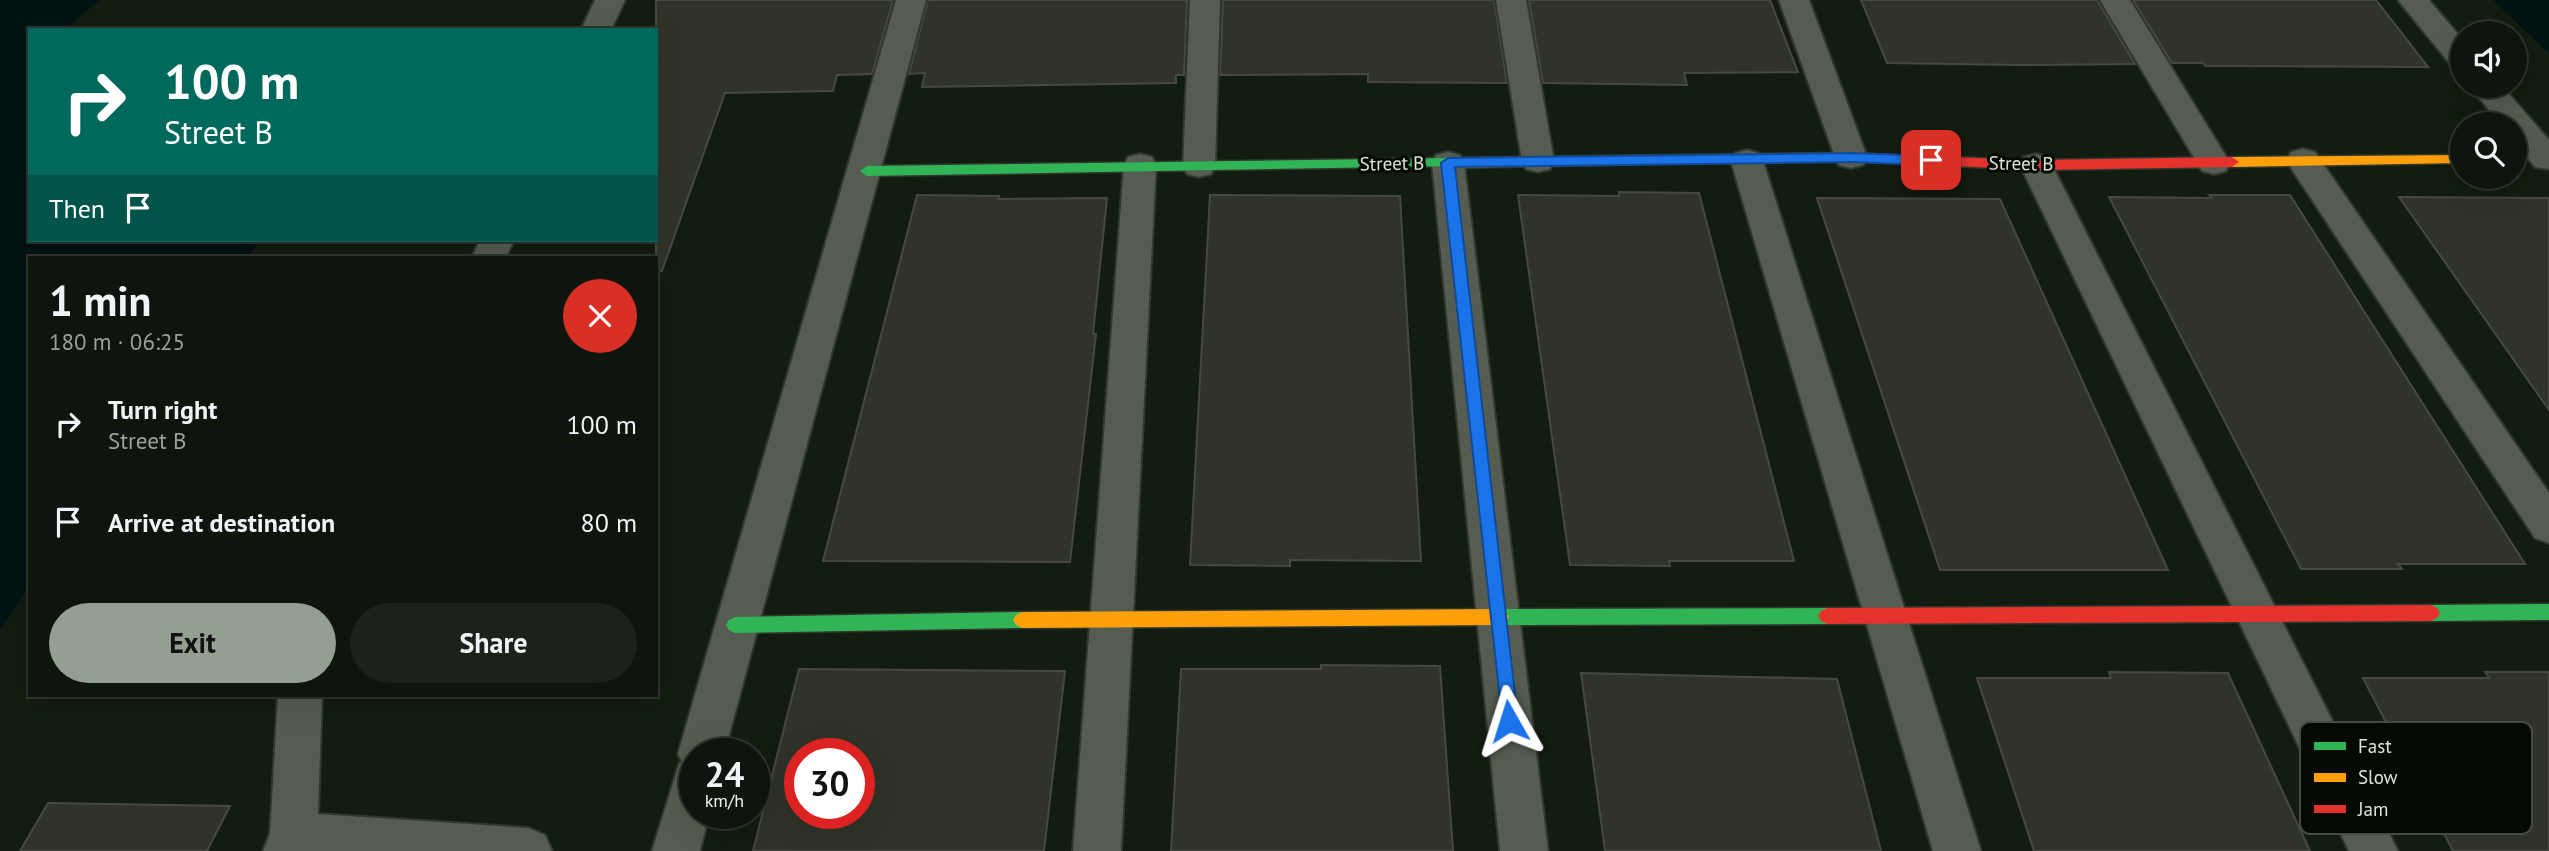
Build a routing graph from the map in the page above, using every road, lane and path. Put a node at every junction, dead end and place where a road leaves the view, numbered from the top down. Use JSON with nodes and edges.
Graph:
{"nodes":[{"id":1,"x":610,"y":0,"type":"edge"},
{"id":2,"x":911,"y":0,"type":"edge"},
{"id":3,"x":1205,"y":0,"type":"edge"},
{"id":4,"x":1511,"y":0,"type":"edge"},
{"id":5,"x":1794,"y":0,"type":"edge"},
{"id":6,"x":2115,"y":0,"type":"edge"},
{"id":7,"x":2413,"y":0,"type":"edge"},
{"id":8,"x":597,"y":28,"type":"edge"},
{"id":9,"x":2450,"y":44,"type":"edge"},
{"id":10,"x":2496,"y":98,"type":"edge"},
{"id":11,"x":1851,"y":158,"type":"junction"},
{"id":12,"x":2450,"y":159,"type":"edge"},
{"id":13,"x":2527,"y":159,"type":"edge"},
{"id":14,"x":2302,"y":160,"type":"junction"},
{"id":15,"x":2548,"y":160,"type":"edge"},
{"id":16,"x":1538,"y":161,"type":"junction"},
{"id":17,"x":1746,"y":161,"type":"junction"},
{"id":18,"x":1448,"y":163,"type":"junction"},
{"id":19,"x":2214,"y":163,"type":"junction"},
{"id":20,"x":2036,"y":164,"type":"junction"},
{"id":21,"x":1140,"y":165,"type":"junction"},
{"id":22,"x":1199,"y":166,"type":"junction"},
{"id":23,"x":867,"y":171,"type":"junction"},
{"id":24,"x":2549,"y":526,"type":"edge"},
{"id":25,"x":2549,"y":612,"type":"edge"},
{"id":26,"x":2256,"y":613,"type":"junction"},
{"id":27,"x":1886,"y":615,"type":"junction"},
{"id":28,"x":1498,"y":617,"type":"junction"},
{"id":29,"x":1113,"y":619,"type":"junction"},
{"id":30,"x":735,"y":625,"type":"junction"},
{"id":31,"x":300,"y":697,"type":"edge"},
{"id":32,"x":2310,"y":722,"type":"edge"},
{"id":33,"x":705,"y":738,"type":"edge"},
{"id":34,"x":682,"y":829,"type":"edge"},
{"id":35,"x":2366,"y":834,"type":"edge"},
{"id":36,"x":291,"y":843,"type":"edge"},
{"id":37,"x":528,"y":851,"type":"edge"},
{"id":38,"x":676,"y":851,"type":"edge"},
{"id":39,"x":1097,"y":851,"type":"edge"},
{"id":40,"x":1524,"y":851,"type":"edge"},
{"id":41,"x":1957,"y":851,"type":"edge"},
{"id":42,"x":2374,"y":851,"type":"edge"}],
"edges":[{"from":1,"to":8,"type":"street"},
{"from":2,"to":23,"type":"street"},
{"from":3,"to":22,"type":"street"},
{"from":4,"to":16,"type":"street"},
{"from":5,"to":11,"type":"street"},
{"from":6,"to":19,"type":"street"},
{"from":7,"to":9,"type":"street"},
{"from":10,"to":15,"type":"street"},
{"from":11,"to":17,"type":"street","name":"Street B"},
{"from":11,"to":20,"type":"street","name":"Street B"},
{"from":12,"to":14,"type":"street","name":"Street B"},
{"from":13,"to":15,"type":"street"},
{"from":14,"to":19,"type":"street","name":"Street B"},
{"from":14,"to":24,"type":"street"},
{"from":16,"to":17,"type":"street","name":"Street B"},
{"from":16,"to":18,"type":"street","name":"Street B"},
{"from":17,"to":27,"type":"street"},
{"from":18,"to":22,"type":"street","name":"Street B"},
{"from":18,"to":28,"type":"street"},
{"from":19,"to":20,"type":"street","name":"Street B"},
{"from":20,"to":26,"type":"street"},
{"from":21,"to":22,"type":"street","name":"Street B"},
{"from":21,"to":23,"type":"street","name":"Street B"},
{"from":21,"to":29,"type":"street"},
{"from":23,"to":30,"type":"street"},
{"from":25,"to":26,"type":"street"},
{"from":26,"to":27,"type":"street"},
{"from":26,"to":32,"type":"street"},
{"from":27,"to":28,"type":"street"},
{"from":27,"to":41,"type":"street"},
{"from":28,"to":29,"type":"street"},
{"from":28,"to":40,"type":"street"},
{"from":29,"to":30,"type":"street"},
{"from":29,"to":39,"type":"street"},
{"from":30,"to":33,"type":"street"},
{"from":31,"to":36,"type":"street"},
{"from":34,"to":38,"type":"street"},
{"from":35,"to":42,"type":"street"},
{"from":36,"to":37,"type":"street"}]}
